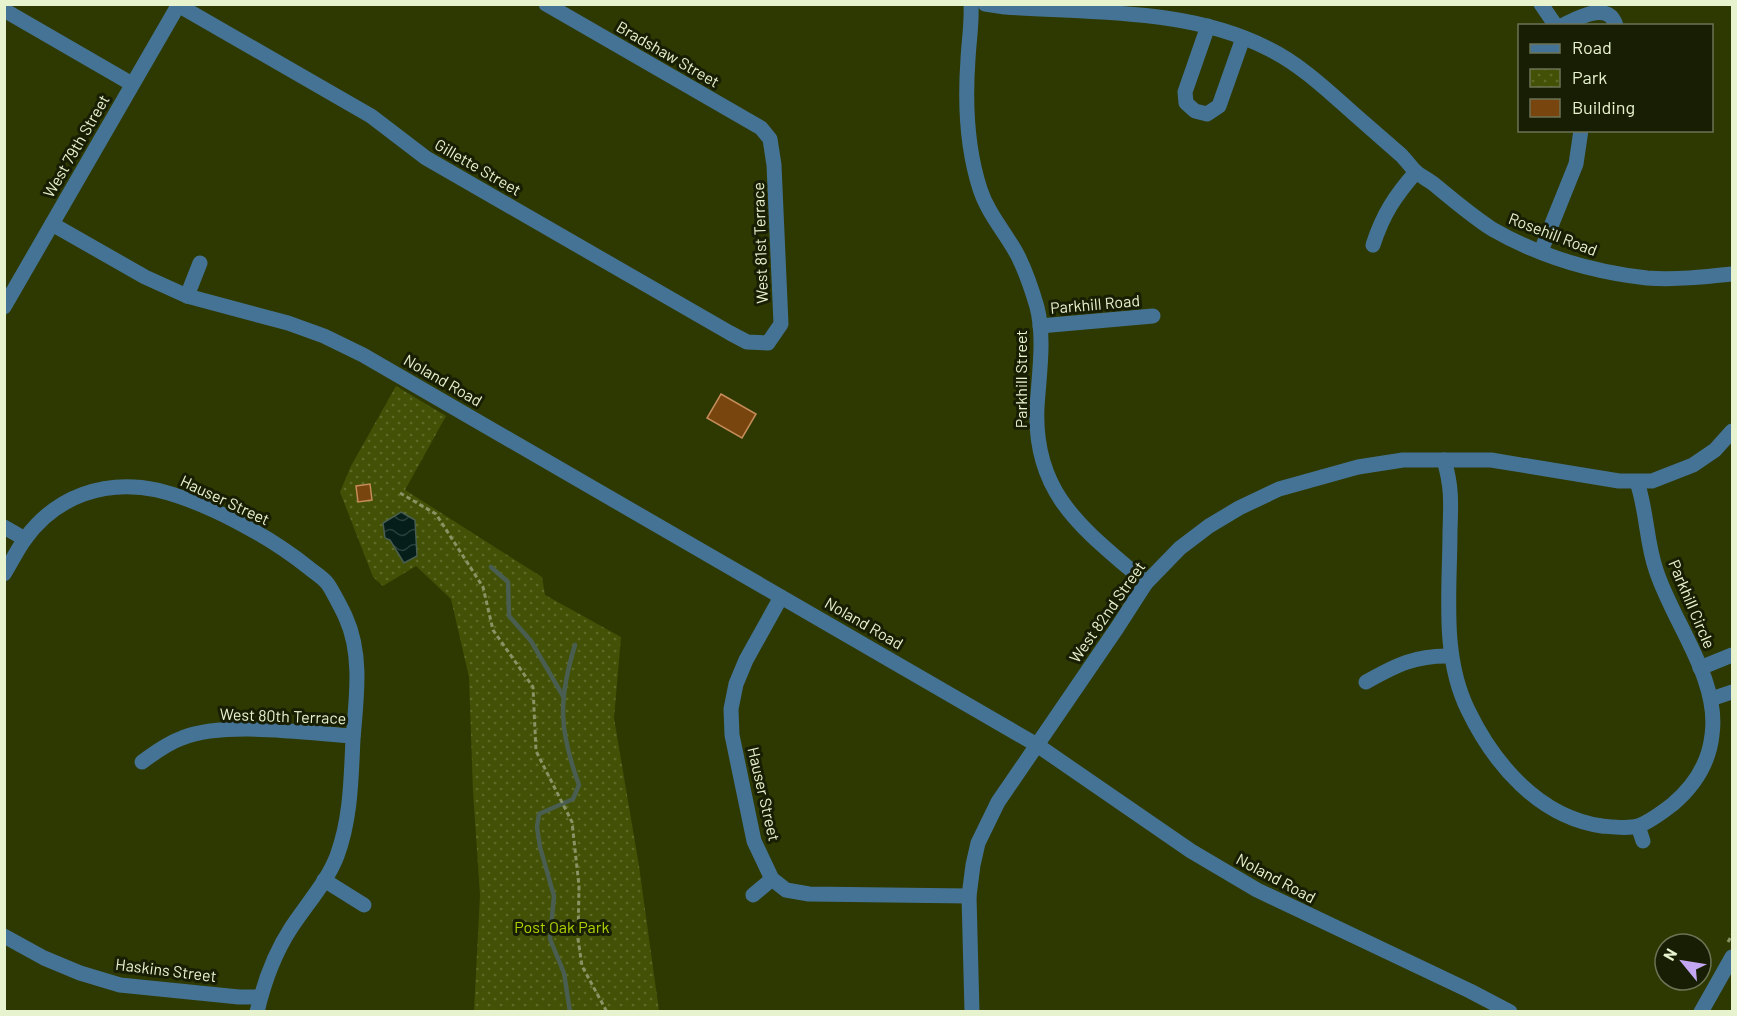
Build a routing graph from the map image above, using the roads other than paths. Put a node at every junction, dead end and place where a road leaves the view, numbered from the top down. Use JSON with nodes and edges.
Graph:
{"nodes":[{"id":1,"x":546,"y":4,"type":"edge"},
{"id":2,"x":971,"y":4,"type":"edge"},
{"id":3,"x":985,"y":4,"type":"edge"},
{"id":4,"x":1541,"y":4,"type":"edge"},
{"id":5,"x":178,"y":5,"type":"edge"},
{"id":6,"x":15,"y":10,"type":"edge"},
{"id":7,"x":1555,"y":24,"type":"edge"},
{"id":8,"x":1565,"y":24,"type":"edge"},
{"id":9,"x":1616,"y":24,"type":"edge"},
{"id":10,"x":1208,"y":26,"type":"junction"},
{"id":11,"x":1244,"y":38,"type":"junction"},
{"id":12,"x":132,"y":84,"type":"junction"},
{"id":13,"x":1581,"y":132,"type":"edge"},
{"id":14,"x":770,"y":139,"type":"joint"},
{"id":15,"x":1416,"y":172,"type":"junction"},
{"id":16,"x":52,"y":224,"type":"junction"},
{"id":17,"x":1373,"y":245,"type":"dead end"},
{"id":18,"x":1541,"y":251,"type":"junction"},
{"id":19,"x":200,"y":263,"type":"dead end"},
{"id":20,"x":1732,"y":274,"type":"edge"},
{"id":21,"x":187,"y":296,"type":"junction"},
{"id":22,"x":4,"y":306,"type":"edge"},
{"id":23,"x":1154,"y":316,"type":"dead end"},
{"id":24,"x":1040,"y":327,"type":"junction"},
{"id":25,"x":768,"y":342,"type":"joint"},
{"id":26,"x":1732,"y":431,"type":"edge"},
{"id":27,"x":1444,"y":460,"type":"junction"},
{"id":28,"x":1637,"y":482,"type":"junction"},
{"id":29,"x":4,"y":527,"type":"edge"},
{"id":30,"x":25,"y":539,"type":"junction"},
{"id":31,"x":4,"y":574,"type":"edge"},
{"id":32,"x":1146,"y":583,"type":"junction"},
{"id":33,"x":781,"y":597,"type":"junction"},
{"id":34,"x":1732,"y":655,"type":"edge"},
{"id":35,"x":1451,"y":656,"type":"junction"},
{"id":36,"x":1700,"y":668,"type":"junction"},
{"id":37,"x":1366,"y":682,"type":"dead end"},
{"id":38,"x":1732,"y":692,"type":"edge"},
{"id":39,"x":1711,"y":699,"type":"junction"},
{"id":40,"x":353,"y":736,"type":"junction"},
{"id":41,"x":1037,"y":745,"type":"junction"},
{"id":42,"x":142,"y":762,"type":"dead end"},
{"id":43,"x":1638,"y":826,"type":"junction"},
{"id":44,"x":1643,"y":841,"type":"dead end"},
{"id":45,"x":772,"y":879,"type":"junction"},
{"id":46,"x":324,"y":880,"type":"junction"},
{"id":47,"x":753,"y":895,"type":"dead end"},
{"id":48,"x":969,"y":896,"type":"junction"},
{"id":49,"x":364,"y":905,"type":"dead end"},
{"id":50,"x":4,"y":936,"type":"edge"},
{"id":51,"x":1732,"y":957,"type":"edge"},
{"id":52,"x":258,"y":1004,"type":"edge"},
{"id":53,"x":972,"y":1011,"type":"edge"},
{"id":54,"x":1509,"y":1011,"type":"edge"},
{"id":55,"x":1701,"y":1011,"type":"edge"}],
"edges":[{"from":1,"to":14,"type":"street","name":"Bradshaw Street"},
{"from":2,"to":24,"type":"street","name":"Parkhill Street"},
{"from":3,"to":10,"type":"street","name":"Rosehill Road"},
{"from":4,"to":7,"type":"street"},
{"from":5,"to":12,"type":"street","name":"West 79th Street"},
{"from":5,"to":25,"type":"street","name":"Gillette Street"},
{"from":6,"to":12,"type":"street"},
{"from":8,"to":9,"type":"street"},
{"from":10,"to":11,"type":"street","name":"Rosehill Road"},
{"from":10,"to":11,"type":"street"},
{"from":11,"to":15,"type":"street","name":"Rosehill Road"},
{"from":12,"to":16,"type":"street","name":"West 79th Street"},
{"from":13,"to":18,"type":"street"},
{"from":14,"to":25,"type":"street","name":"West 81st Terrace"},
{"from":15,"to":17,"type":"street"},
{"from":15,"to":18,"type":"street","name":"Rosehill Road"},
{"from":16,"to":21,"type":"street","name":"Noland Road"},
{"from":16,"to":22,"type":"street","name":"West 79th Street"},
{"from":18,"to":20,"type":"street","name":"Rosehill Road"},
{"from":19,"to":21,"type":"street"},
{"from":21,"to":33,"type":"street","name":"Noland Road"},
{"from":23,"to":24,"type":"street","name":"Parkhill Road"},
{"from":24,"to":32,"type":"street","name":"Parkhill Street"},
{"from":26,"to":28,"type":"street","name":"West 82nd Street"},
{"from":27,"to":28,"type":"street","name":"West 82nd Street"},
{"from":27,"to":32,"type":"street","name":"West 82nd Street"},
{"from":27,"to":35,"type":"street"},
{"from":28,"to":36,"type":"street","name":"Parkhill Circle"},
{"from":29,"to":30,"type":"street"},
{"from":30,"to":31,"type":"street"},
{"from":30,"to":40,"type":"street","name":"Hauser Street"},
{"from":32,"to":41,"type":"street","name":"West 82nd Street"},
{"from":33,"to":41,"type":"street","name":"Noland Road"},
{"from":33,"to":45,"type":"street","name":"Hauser Street"},
{"from":34,"to":36,"type":"street","name":"Parkhill Circle"},
{"from":35,"to":37,"type":"street"},
{"from":35,"to":43,"type":"street"},
{"from":36,"to":39,"type":"street","name":"Parkhill Circle"},
{"from":38,"to":39,"type":"street"},
{"from":39,"to":43,"type":"street","name":"Parkhill Circle"},
{"from":40,"to":42,"type":"street","name":"West 80th Terrace"},
{"from":40,"to":46,"type":"street","name":"West 80th Terrace"},
{"from":41,"to":48,"type":"street","name":"West 82nd Street"},
{"from":41,"to":54,"type":"street","name":"Noland Road"},
{"from":43,"to":44,"type":"street"},
{"from":45,"to":47,"type":"street"},
{"from":45,"to":48,"type":"street"},
{"from":46,"to":49,"type":"street"},
{"from":46,"to":52,"type":"street","name":"West 80th Terrace"},
{"from":48,"to":53,"type":"street","name":"West 82nd Street"},
{"from":50,"to":52,"type":"street","name":"Haskins Street"},
{"from":51,"to":55,"type":"street"}]}
